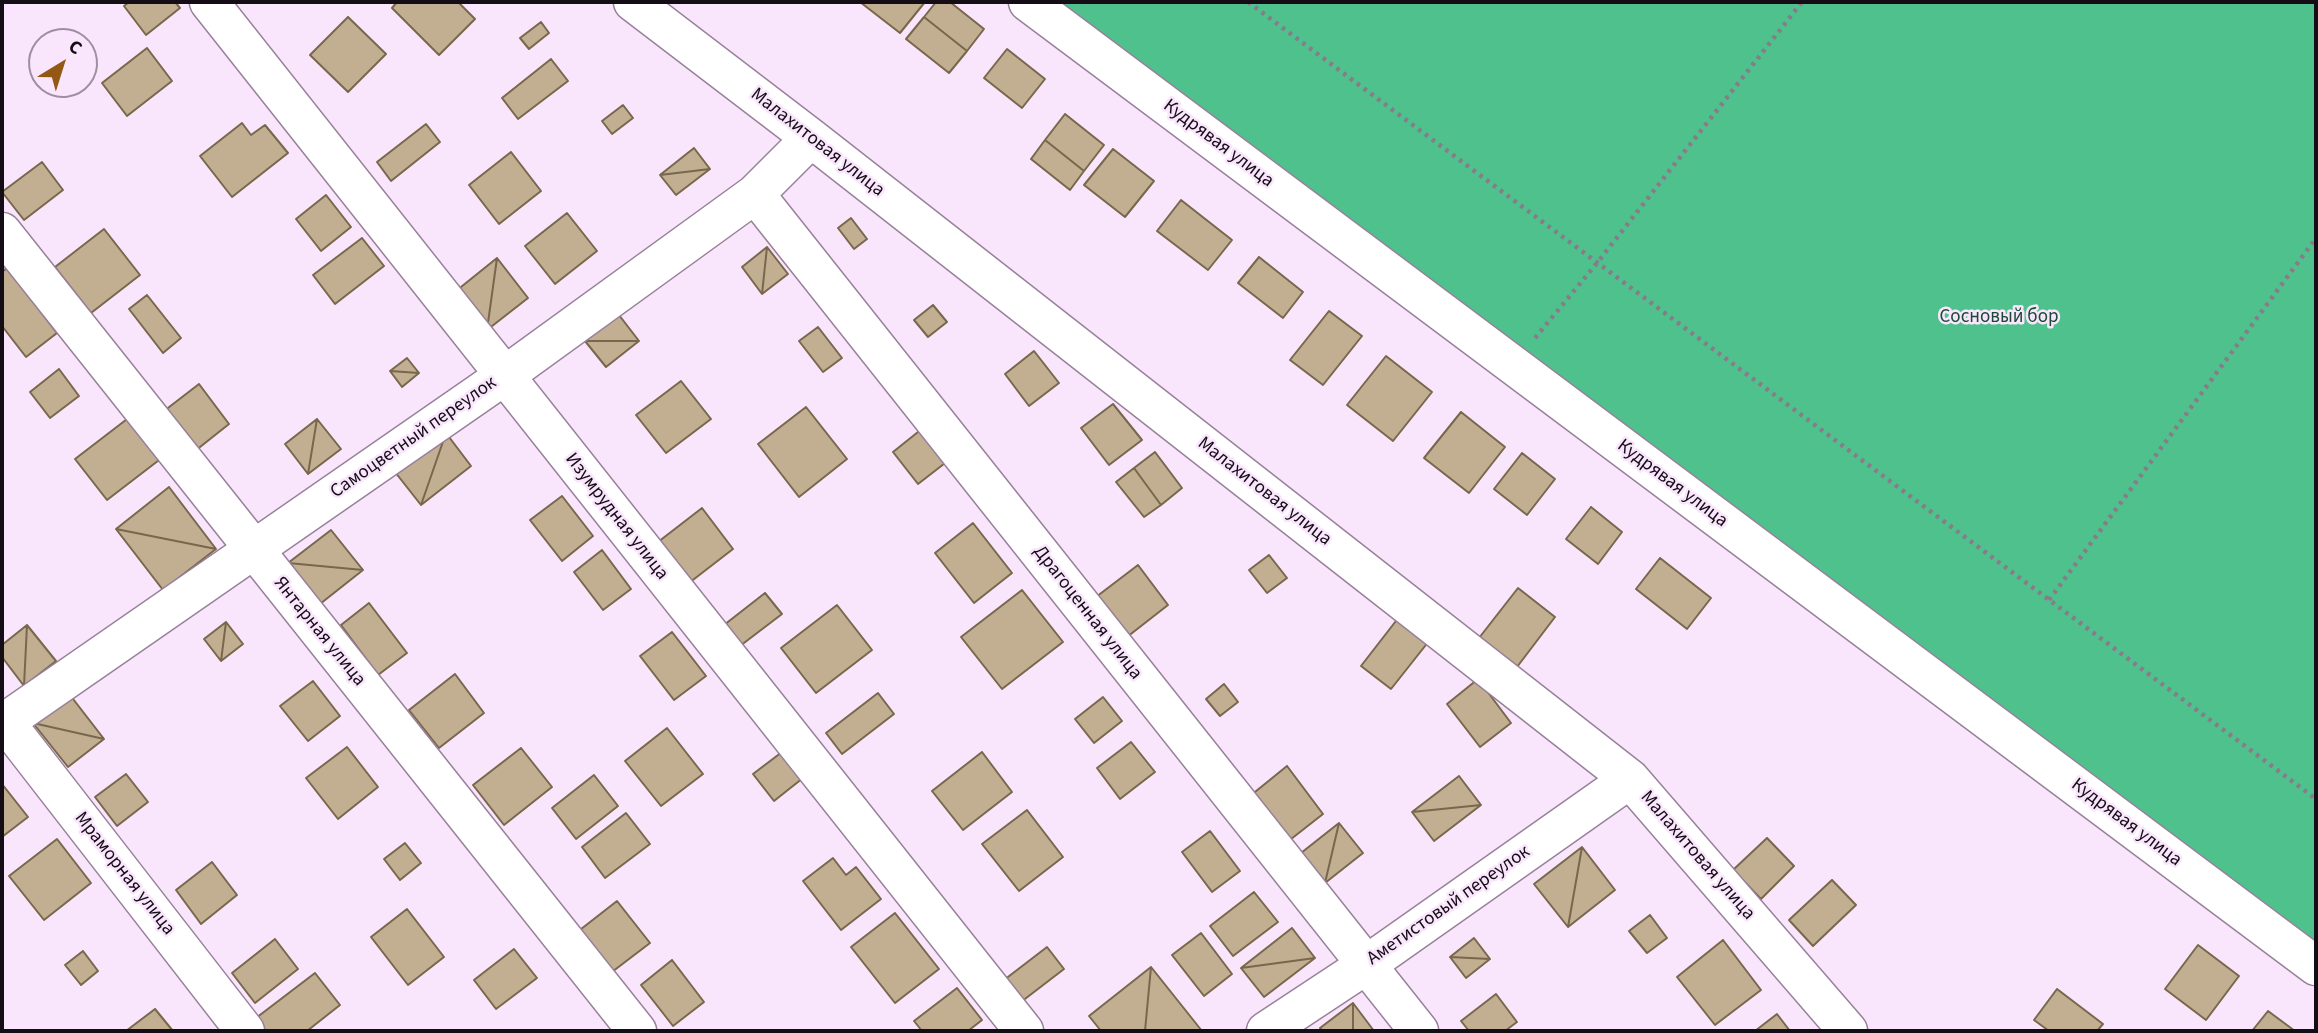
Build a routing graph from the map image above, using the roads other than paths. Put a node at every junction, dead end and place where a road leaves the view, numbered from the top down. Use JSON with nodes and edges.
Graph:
{"nodes":[{"id":1,"x":209,"y":2,"type":"edge"},
{"id":2,"x":633,"y":2,"type":"edge"},
{"id":3,"x":1028,"y":2,"type":"edge"},
{"id":4,"x":811,"y":138,"type":"junction"},
{"id":5,"x":755,"y":194,"type":"junction"},
{"id":6,"x":2,"y":232,"type":"edge"},
{"id":7,"x":504,"y":376,"type":"junction"},
{"id":8,"x":254,"y":550,"type":"junction"},
{"id":9,"x":4,"y":720,"type":"edge"},
{"id":10,"x":1630,"y":779,"type":"junction"},
{"id":11,"x":1366,"y":965,"type":"junction"},
{"id":12,"x":2316,"y":966,"type":"edge"},
{"id":13,"x":245,"y":1031,"type":"edge"},
{"id":14,"x":637,"y":1031,"type":"edge"},
{"id":15,"x":1024,"y":1031,"type":"edge"},
{"id":16,"x":1266,"y":1031,"type":"edge"},
{"id":17,"x":1419,"y":1031,"type":"edge"},
{"id":18,"x":1848,"y":1031,"type":"edge"}],
"edges":[{"from":1,"to":7,"type":"street","name":"Изумрудная улица"},
{"from":2,"to":4,"type":"street","name":"Малахитовая улица"},
{"from":3,"to":12,"type":"street","name":"Кудрявая улица"},
{"from":4,"to":5,"type":"street","name":"Самоцветный переулок"},
{"from":4,"to":10,"type":"street","name":"Малахитовая улица"},
{"from":5,"to":7,"type":"street","name":"Самоцветный переулок"},
{"from":5,"to":11,"type":"street","name":"Драгоценная улица"},
{"from":6,"to":8,"type":"street","name":"Янтарная улица"},
{"from":7,"to":8,"type":"street","name":"Самоцветный переулок"},
{"from":7,"to":15,"type":"street","name":"Изумрудная улица"},
{"from":8,"to":9,"type":"street","name":"Самоцветный переулок"},
{"from":8,"to":14,"type":"street","name":"Янтарная улица"},
{"from":9,"to":13,"type":"street","name":"Мраморная улица"},
{"from":10,"to":11,"type":"street","name":"Аметистовый переулок"},
{"from":10,"to":18,"type":"street","name":"Малахитовая улица"},
{"from":11,"to":16,"type":"street","name":"Аметистовый переулок"},
{"from":11,"to":17,"type":"street","name":"Драгоценная улица"}]}
